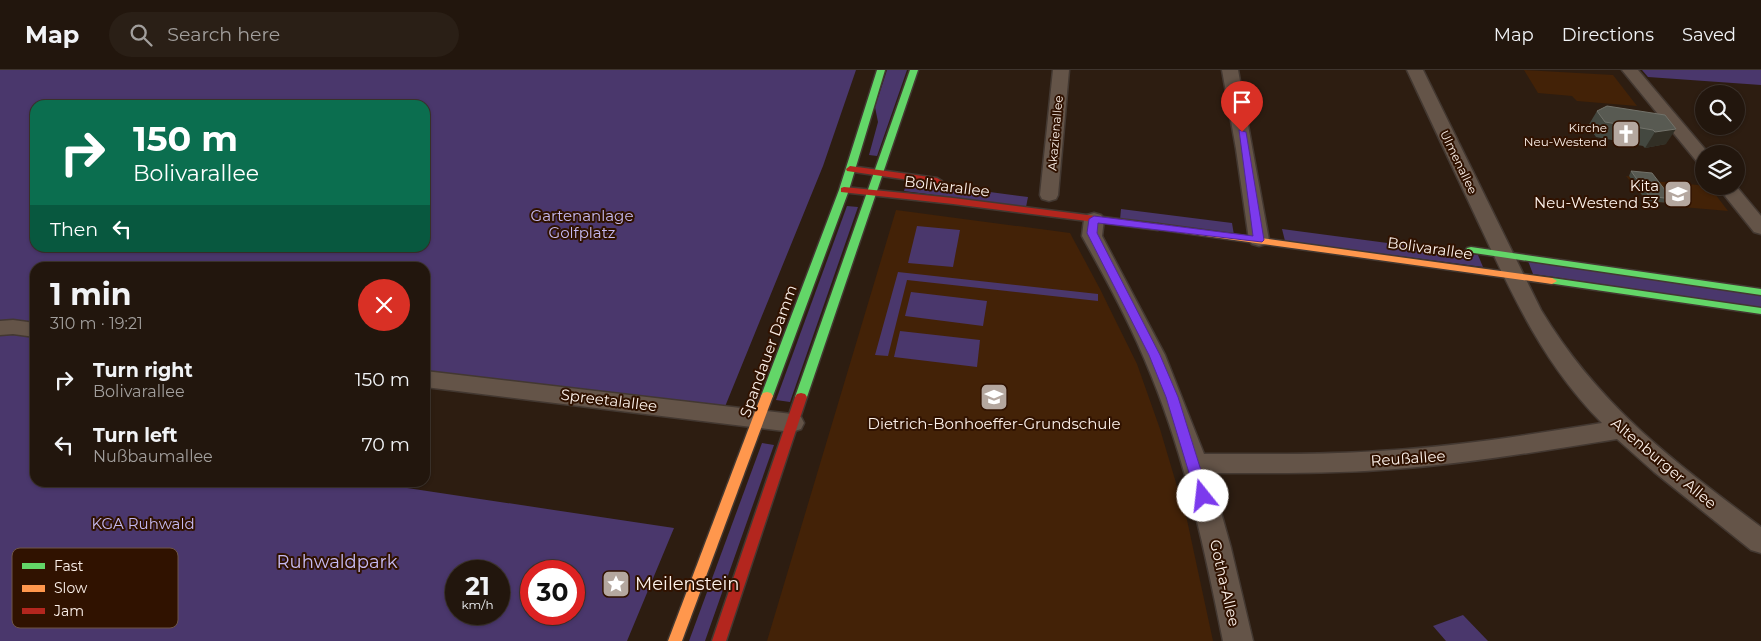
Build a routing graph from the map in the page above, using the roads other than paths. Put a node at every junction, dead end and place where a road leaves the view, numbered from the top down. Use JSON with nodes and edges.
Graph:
{"nodes":[{"id":1,"x":881,"y":70,"type":"edge"},
{"id":2,"x":914,"y":70,"type":"edge"},
{"id":3,"x":1061,"y":70,"type":"edge"},
{"id":4,"x":1230,"y":70,"type":"edge"},
{"id":5,"x":1415,"y":70,"type":"edge"},
{"id":6,"x":1630,"y":70,"type":"edge"},
{"id":7,"x":1695,"y":148,"type":"edge"},
{"id":8,"x":850,"y":169,"type":"junction"},
{"id":9,"x":878,"y":172,"type":"junction"},
{"id":10,"x":953,"y":185,"type":"dead end"},
{"id":11,"x":844,"y":190,"type":"junction"},
{"id":12,"x":871,"y":193,"type":"junction"},
{"id":13,"x":1047,"y":195,"type":"joint"},
{"id":14,"x":1734,"y":195,"type":"edge"},
{"id":15,"x":1046,"y":213,"type":"junction"},
{"id":16,"x":1095,"y":215,"type":"junction"},
{"id":17,"x":1257,"y":227,"type":"junction"},
{"id":18,"x":1761,"y":228,"type":"edge"},
{"id":19,"x":1462,"y":249,"type":"dead end"},
{"id":20,"x":1502,"y":254,"type":"junction"},
{"id":21,"x":1513,"y":275,"type":"junction"},
{"id":22,"x":1761,"y":292,"type":"edge"},
{"id":23,"x":1761,"y":311,"type":"edge"},
{"id":24,"x":0,"y":328,"type":"edge"},
{"id":25,"x":30,"y":329,"type":"edge"},
{"id":26,"x":430,"y":380,"type":"edge"},
{"id":27,"x":758,"y":418,"type":"junction"},
{"id":28,"x":792,"y":423,"type":"junction"},
{"id":29,"x":1621,"y":430,"type":"junction"},
{"id":30,"x":1194,"y":464,"type":"junction"},
{"id":31,"x":1761,"y":542,"type":"edge"},
{"id":32,"x":675,"y":641,"type":"edge"},
{"id":33,"x":719,"y":641,"type":"edge"},
{"id":34,"x":1238,"y":641,"type":"edge"}],
"edges":[{"from":1,"to":8,"type":"main road","name":"Spandauer Damm"},
{"from":2,"to":9,"type":"main road"},
{"from":3,"to":13,"type":"street","name":"Akazienallee"},
{"from":4,"to":17,"type":"street"},
{"from":5,"to":20,"type":"street","name":"Ulmenallee"},
{"from":6,"to":7,"type":"street"},
{"from":8,"to":9,"type":"main road","name":"Bolivarallee"},
{"from":8,"to":11,"type":"main road","name":"Spandauer Damm"},
{"from":9,"to":10,"type":"main road","name":"Bolivarallee"},
{"from":9,"to":12,"type":"main road"},
{"from":11,"to":12,"type":"main road","name":"Bolivarallee"},
{"from":11,"to":27,"type":"main road","name":"Spandauer Damm"},
{"from":12,"to":15,"type":"main road","name":"Bolivarallee"},
{"from":12,"to":28,"type":"main road"},
{"from":13,"to":15,"type":"main road"},
{"from":14,"to":18,"type":"street"},
{"from":15,"to":16,"type":"main road","name":"Bolivarallee"},
{"from":16,"to":17,"type":"main road","name":"Bolivarallee"},
{"from":16,"to":30,"type":"street","name":"Gotha-Allee"},
{"from":17,"to":21,"type":"main road","name":"Bolivarallee"},
{"from":19,"to":20,"type":"main road","name":"Bolivarallee"},
{"from":20,"to":21,"type":"street","name":"Ulmenallee"},
{"from":20,"to":22,"type":"main road","name":"Bolivarallee"},
{"from":21,"to":23,"type":"main road","name":"Bolivarallee"},
{"from":21,"to":29,"type":"street","name":"Altenburger Allee"},
{"from":24,"to":25,"type":"street"},
{"from":26,"to":27,"type":"street","name":"Spreetalallee"},
{"from":27,"to":28,"type":"street","name":"Spreetalallee"},
{"from":27,"to":32,"type":"main road","name":"Spandauer Damm"},
{"from":28,"to":33,"type":"main road"},
{"from":29,"to":30,"type":"street","name":"Reußallee"},
{"from":29,"to":31,"type":"street","name":"Altenburger Allee"},
{"from":30,"to":34,"type":"street","name":"Gotha-Allee"}]}
